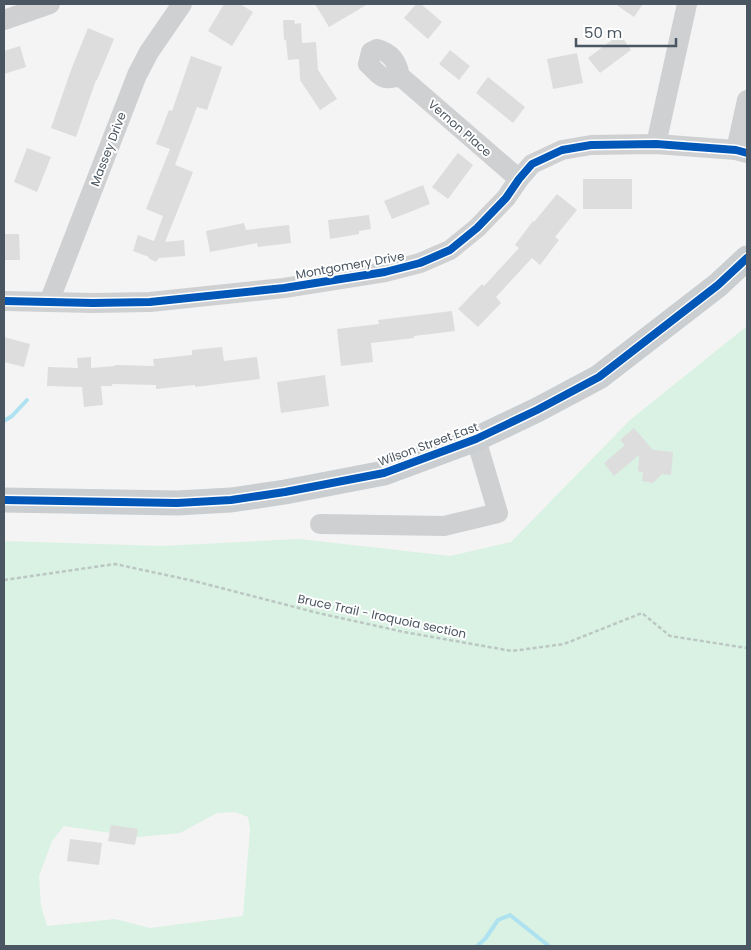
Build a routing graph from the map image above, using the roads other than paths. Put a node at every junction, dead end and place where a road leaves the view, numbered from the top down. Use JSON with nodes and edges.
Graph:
{"nodes":[{"id":1,"x":50,"y":4,"type":"edge"},
{"id":2,"x":182,"y":4,"type":"edge"},
{"id":3,"x":688,"y":4,"type":"edge"},
{"id":4,"x":4,"y":20,"type":"edge"},
{"id":5,"x":400,"y":76,"type":"dead end"},
{"id":6,"x":747,"y":100,"type":"edge"},
{"id":7,"x":656,"y":144,"type":"junction"},
{"id":8,"x":741,"y":151,"type":"edge"},
{"id":9,"x":519,"y":179,"type":"junction"},
{"id":10,"x":747,"y":258,"type":"edge"},
{"id":11,"x":4,"y":301,"type":"edge"},
{"id":12,"x":49,"y":302,"type":"junction"},
{"id":13,"x":476,"y":439,"type":"junction"},
{"id":14,"x":4,"y":500,"type":"edge"},
{"id":15,"x":320,"y":524,"type":"dead end"}],
"edges":[{"from":1,"to":4,"type":"street"},
{"from":2,"to":12,"type":"street","name":"Massey Drive"},
{"from":3,"to":7,"type":"street"},
{"from":5,"to":9,"type":"street","name":"Vernon Place"},
{"from":6,"to":8,"type":"street"},
{"from":7,"to":8,"type":"street","name":"Montgomery Drive"},
{"from":7,"to":9,"type":"street","name":"Montgomery Drive"},
{"from":9,"to":12,"type":"street","name":"Montgomery Drive"},
{"from":10,"to":13,"type":"main road","name":"Wilson Street East"},
{"from":11,"to":12,"type":"street","name":"Montgomery Drive"},
{"from":13,"to":14,"type":"main road","name":"Wilson Street East"},
{"from":13,"to":15,"type":"street"}]}
